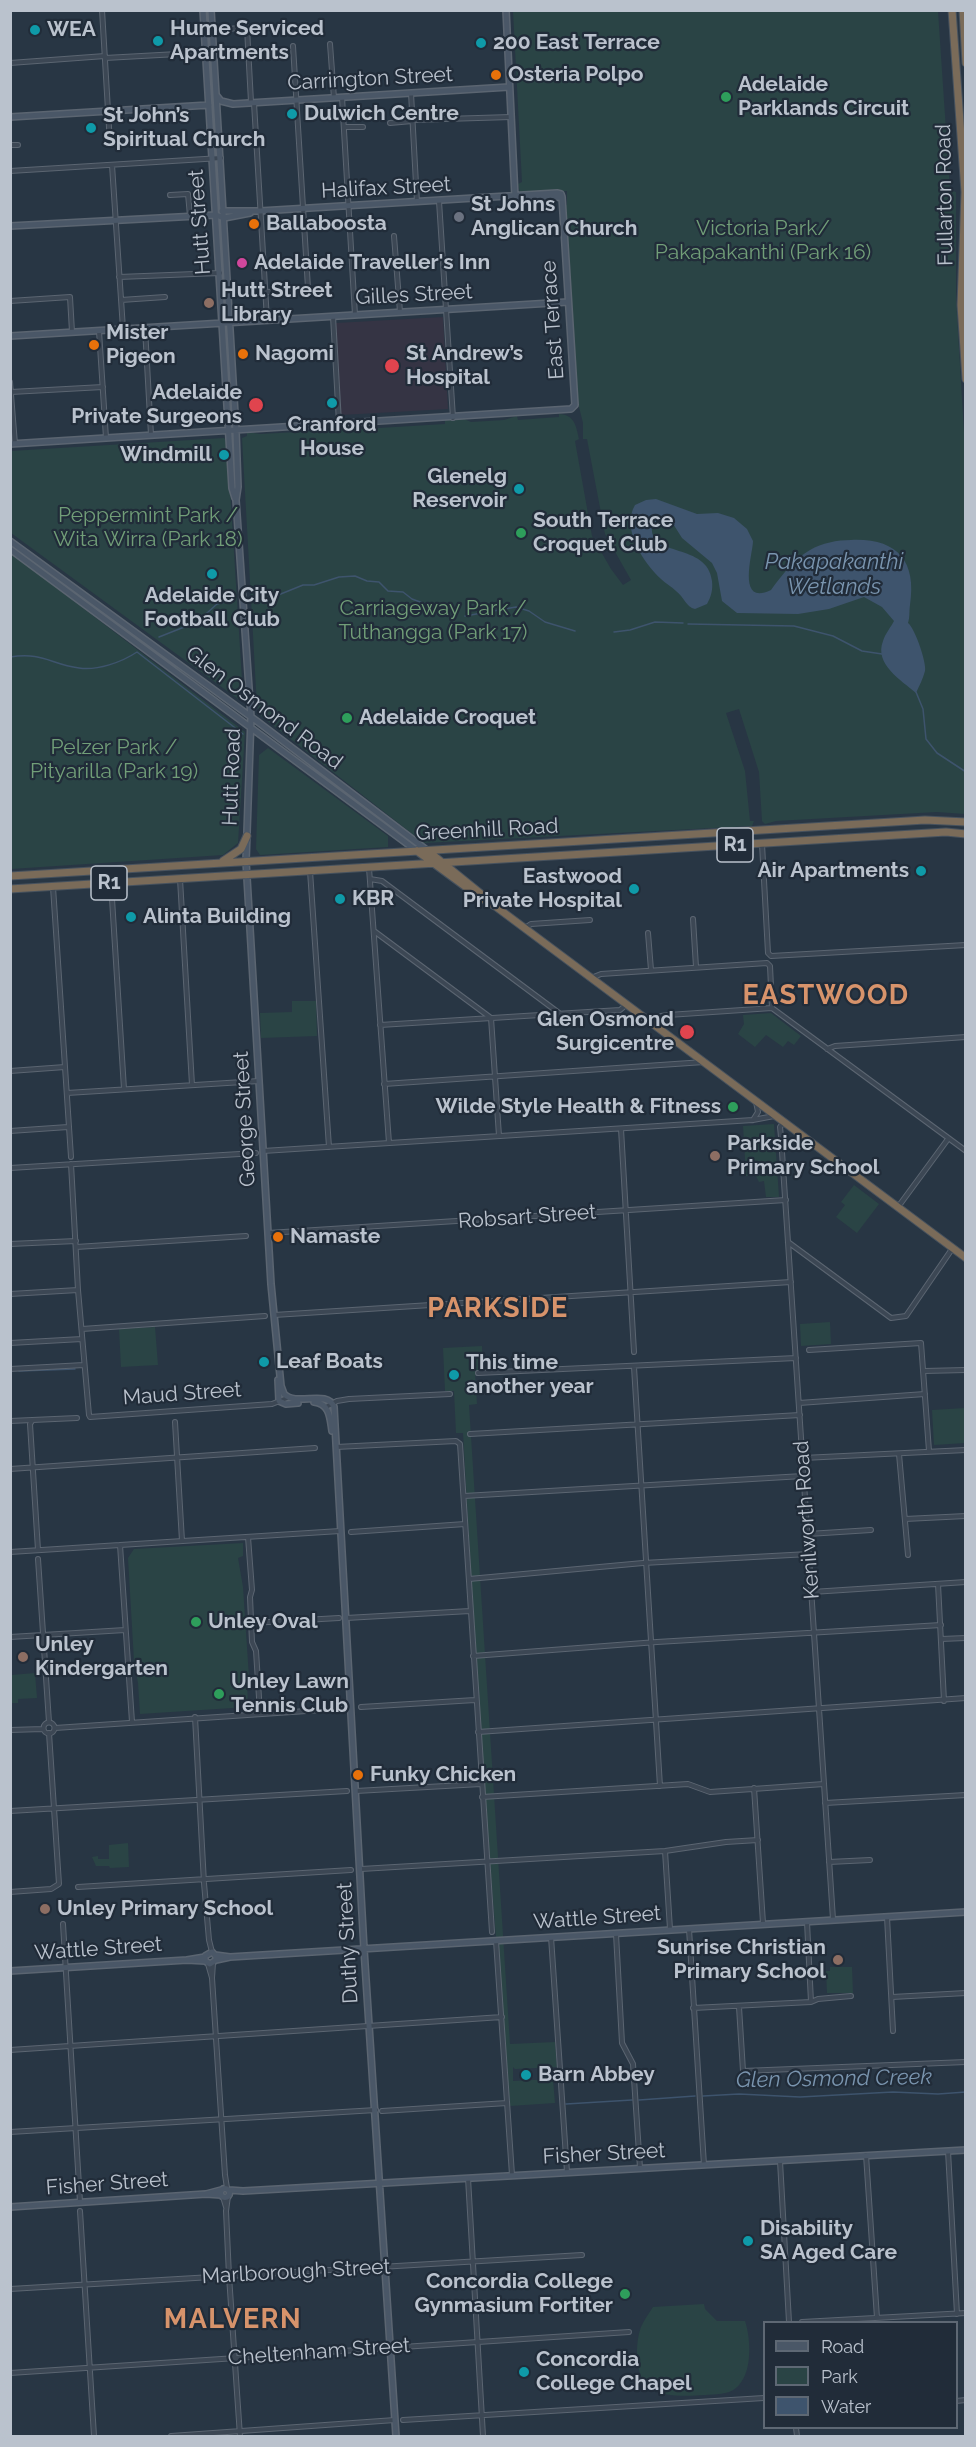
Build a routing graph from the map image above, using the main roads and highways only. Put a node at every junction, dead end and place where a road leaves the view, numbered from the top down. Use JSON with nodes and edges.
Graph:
{"nodes":[{"id":1,"x":952,"y":10,"type":"edge"},
{"id":2,"x":963,"y":10,"type":"edge"},
{"id":3,"x":954,"y":37,"type":"junction"},
{"id":4,"x":965,"y":37,"type":"edge"},
{"id":5,"x":966,"y":63,"type":"edge"},
{"id":6,"x":963,"y":123,"type":"edge"},
{"id":7,"x":965,"y":223,"type":"edge"},
{"id":8,"x":964,"y":333,"type":"edge"},
{"id":9,"x":966,"y":379,"type":"edge"},
{"id":10,"x":964,"y":821,"type":"edge"},
{"id":11,"x":966,"y":834,"type":"edge"},
{"id":12,"x":247,"y":836,"type":"road end"},
{"id":13,"x":428,"y":850,"type":"junction"},
{"id":14,"x":417,"y":851,"type":"junction"},
{"id":15,"x":309,"y":857,"type":"junction"},
{"id":16,"x":463,"y":861,"type":"junction"},
{"id":17,"x":443,"y":862,"type":"junction"},
{"id":18,"x":221,"y":863,"type":"junction"},
{"id":19,"x":432,"y":863,"type":"junction"},
{"id":20,"x":204,"y":864,"type":"junction"},
{"id":21,"x":93,"y":870,"type":"junction"},
{"id":22,"x":310,"y":871,"type":"junction"},
{"id":23,"x":13,"y":875,"type":"edge"},
{"id":24,"x":208,"y":877,"type":"junction"},
{"id":25,"x":464,"y":879,"type":"junction"},
{"id":26,"x":95,"y":884,"type":"junction"},
{"id":27,"x":23,"y":888,"type":"junction"},
{"id":28,"x":10,"y":889,"type":"edge"},
{"id":29,"x":495,"y":906,"type":"junction"},
{"id":30,"x":966,"y":1258,"type":"edge"}],
"edges":[{"from":1,"to":3,"type":"highway","name":"Fullarton Road"},
{"from":2,"to":4,"type":"highway"},
{"from":3,"to":4,"type":"highway"},
{"from":3,"to":6,"type":"highway","name":"Fullarton Road"},
{"from":4,"to":5,"type":"highway"},
{"from":6,"to":7,"type":"highway","name":"Fullarton Road"},
{"from":7,"to":8,"type":"highway","name":"Fullarton Road"},
{"from":8,"to":9,"type":"highway","name":"Fullarton Road"},
{"from":10,"to":13,"type":"highway","name":"Greenhill Road","number":"R1"},
{"from":11,"to":16,"type":"highway","name":"Greenhill Road","number":"R1"},
{"from":12,"to":18,"type":"highway"},
{"from":13,"to":14,"type":"highway","name":"Greenhill Road","number":"R1"},
{"from":13,"to":17,"type":"highway","name":"Glen Osmond Road"},
{"from":14,"to":15,"type":"highway","name":"Greenhill Road","number":"R1"},
{"from":14,"to":19,"type":"highway","name":"Glen Osmond Road"},
{"from":15,"to":18,"type":"highway","name":"Greenhill Road","number":"R1"},
{"from":15,"to":22,"type":"highway"},
{"from":16,"to":17,"type":"highway","name":"Greenhill Road","number":"R1"},
{"from":16,"to":25,"type":"highway"},
{"from":17,"to":19,"type":"highway","name":"Greenhill Road","number":"R1"},
{"from":17,"to":25,"type":"highway","name":"Glen Osmond Road"},
{"from":18,"to":20,"type":"highway","name":"Greenhill Road","number":"R1"},
{"from":19,"to":22,"type":"highway","name":"Greenhill Road","number":"R1"},
{"from":19,"to":29,"type":"highway","name":"Glen Osmond Road"},
{"from":20,"to":21,"type":"highway","name":"Greenhill Road","number":"R1"},
{"from":20,"to":24,"type":"highway"},
{"from":21,"to":23,"type":"highway","name":"Greenhill Road","number":"R1"},
{"from":21,"to":26,"type":"highway"},
{"from":22,"to":24,"type":"highway","name":"Greenhill Road","number":"R1"},
{"from":23,"to":27,"type":"highway"},
{"from":24,"to":26,"type":"highway","name":"Greenhill Road","number":"R1"},
{"from":25,"to":29,"type":"highway","name":"Glen Osmond Road"},
{"from":26,"to":27,"type":"highway","name":"Greenhill Road","number":"R1"},
{"from":27,"to":28,"type":"highway","name":"Greenhill Road","number":"R1"},
{"from":29,"to":30,"type":"highway","name":"Glen Osmond Road"}]}
